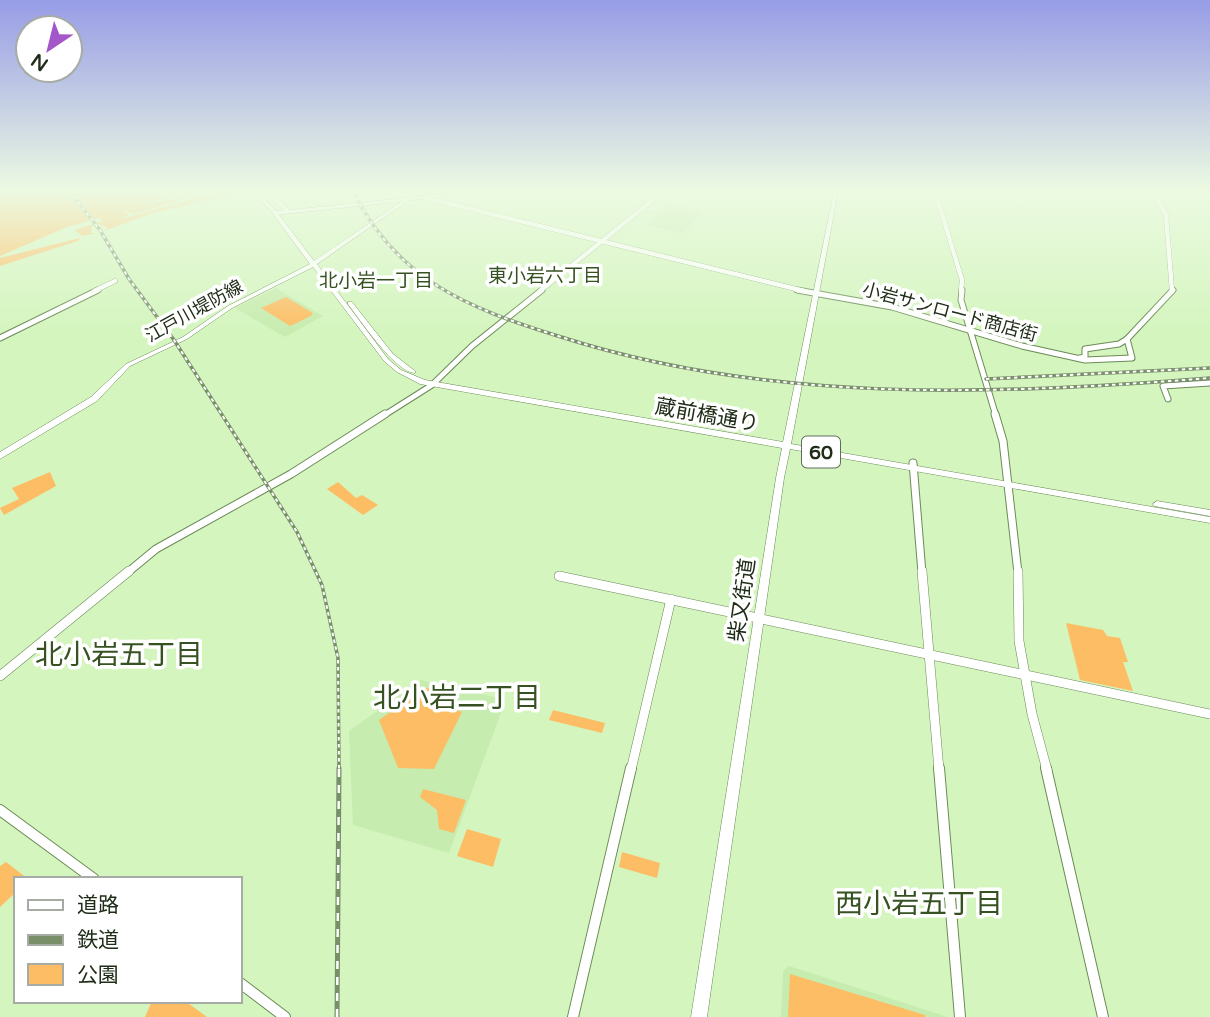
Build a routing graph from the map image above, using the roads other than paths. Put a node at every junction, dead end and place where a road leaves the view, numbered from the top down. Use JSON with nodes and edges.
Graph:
{"nodes":[{"id":1,"x":297,"y":238,"type":"edge"},
{"id":2,"x":351,"y":238,"type":"edge"},
{"id":3,"x":589,"y":238,"type":"edge"},
{"id":4,"x":607,"y":238,"type":"edge"},
{"id":5,"x":826,"y":238,"type":"edge"},
{"id":6,"x":950,"y":238,"type":"edge"},
{"id":7,"x":1169,"y":238,"type":"edge"},
{"id":8,"x":603,"y":242,"type":"junction"},
{"id":9,"x":316,"y":263,"type":"junction"},
{"id":10,"x":115,"y":281,"type":"dead end"},
{"id":11,"x":815,"y":294,"type":"junction"},
{"id":12,"x":972,"y":332,"type":"junction"},
{"id":13,"x":0,"y":338,"type":"edge"},
{"id":14,"x":1127,"y":339,"type":"junction"},
{"id":15,"x":1116,"y":344,"type":"junction"},
{"id":16,"x":1132,"y":351,"type":"junction"},
{"id":17,"x":1077,"y":358,"type":"junction"},
{"id":18,"x":434,"y":382,"type":"junction"},
{"id":19,"x":1210,"y":383,"type":"edge"},
{"id":20,"x":1168,"y":399,"type":"dead end"},
{"id":21,"x":786,"y":443,"type":"junction"},
{"id":22,"x":0,"y":456,"type":"edge"},
{"id":23,"x":913,"y":466,"type":"junction"},
{"id":24,"x":1009,"y":483,"type":"junction"},
{"id":25,"x":1210,"y":513,"type":"edge"},
{"id":26,"x":1210,"y":520,"type":"edge"},
{"id":27,"x":559,"y":576,"type":"dead end"},
{"id":28,"x":671,"y":599,"type":"junction"},
{"id":29,"x":759,"y":618,"type":"junction"},
{"id":30,"x":929,"y":654,"type":"junction"},
{"id":31,"x":1025,"y":674,"type":"junction"},
{"id":32,"x":0,"y":676,"type":"edge"},
{"id":33,"x":1210,"y":714,"type":"edge"},
{"id":34,"x":0,"y":810,"type":"edge"},
{"id":35,"x":91,"y":877,"type":"edge"},
{"id":36,"x":242,"y":985,"type":"edge"},
{"id":37,"x":285,"y":1017,"type":"edge"},
{"id":38,"x":573,"y":1017,"type":"edge"},
{"id":39,"x":699,"y":1017,"type":"edge"},
{"id":40,"x":960,"y":1017,"type":"edge"},
{"id":41,"x":1103,"y":1017,"type":"edge"}],
"edges":[{"from":1,"to":9,"type":"main road","name":"蔵前橋通り","number":"60"},
{"from":2,"to":9,"type":"main road","name":"江戸川堤防線"},
{"from":3,"to":8,"type":"street","name":"小岩サンロード商店街"},
{"from":4,"to":8,"type":"street"},
{"from":5,"to":11,"type":"main road","name":"柴又街道"},
{"from":6,"to":12,"type":"street"},
{"from":7,"to":14,"type":"street"},
{"from":8,"to":11,"type":"street","name":"小岩サンロード商店街"},
{"from":8,"to":18,"type":"street"},
{"from":9,"to":18,"type":"main road","name":"蔵前橋通り","number":"60"},
{"from":9,"to":22,"type":"main road","name":"江戸川堤防線"},
{"from":10,"to":13,"type":"street"},
{"from":11,"to":12,"type":"street","name":"小岩サンロード商店街"},
{"from":11,"to":21,"type":"main road","name":"柴又街道"},
{"from":12,"to":17,"type":"street","name":"小岩サンロード商店街"},
{"from":12,"to":24,"type":"street"},
{"from":14,"to":15,"type":"street"},
{"from":14,"to":16,"type":"street"},
{"from":15,"to":16,"type":"street"},
{"from":15,"to":17,"type":"street"},
{"from":16,"to":17,"type":"street","name":"小岩サンロード商店街"},
{"from":18,"to":21,"type":"main road","name":"蔵前橋通り","number":"60"},
{"from":18,"to":32,"type":"street"},
{"from":19,"to":20,"type":"street"},
{"from":21,"to":23,"type":"main road","name":"蔵前橋通り","number":"60"},
{"from":21,"to":29,"type":"main road","name":"柴又街道"},
{"from":23,"to":24,"type":"main road","name":"蔵前橋通り","number":"60"},
{"from":23,"to":30,"type":"street"},
{"from":24,"to":25,"type":"main road","name":"蔵前橋通り","number":"60"},
{"from":24,"to":26,"type":"main road","name":"蔵前橋通り","number":"60"},
{"from":24,"to":31,"type":"street"},
{"from":27,"to":28,"type":"street"},
{"from":28,"to":29,"type":"street"},
{"from":28,"to":38,"type":"street"},
{"from":29,"to":30,"type":"street"},
{"from":29,"to":39,"type":"main road","name":"柴又街道"},
{"from":30,"to":31,"type":"street"},
{"from":30,"to":40,"type":"street"},
{"from":31,"to":33,"type":"street"},
{"from":31,"to":41,"type":"street"},
{"from":34,"to":35,"type":"street"},
{"from":36,"to":37,"type":"street"}]}
